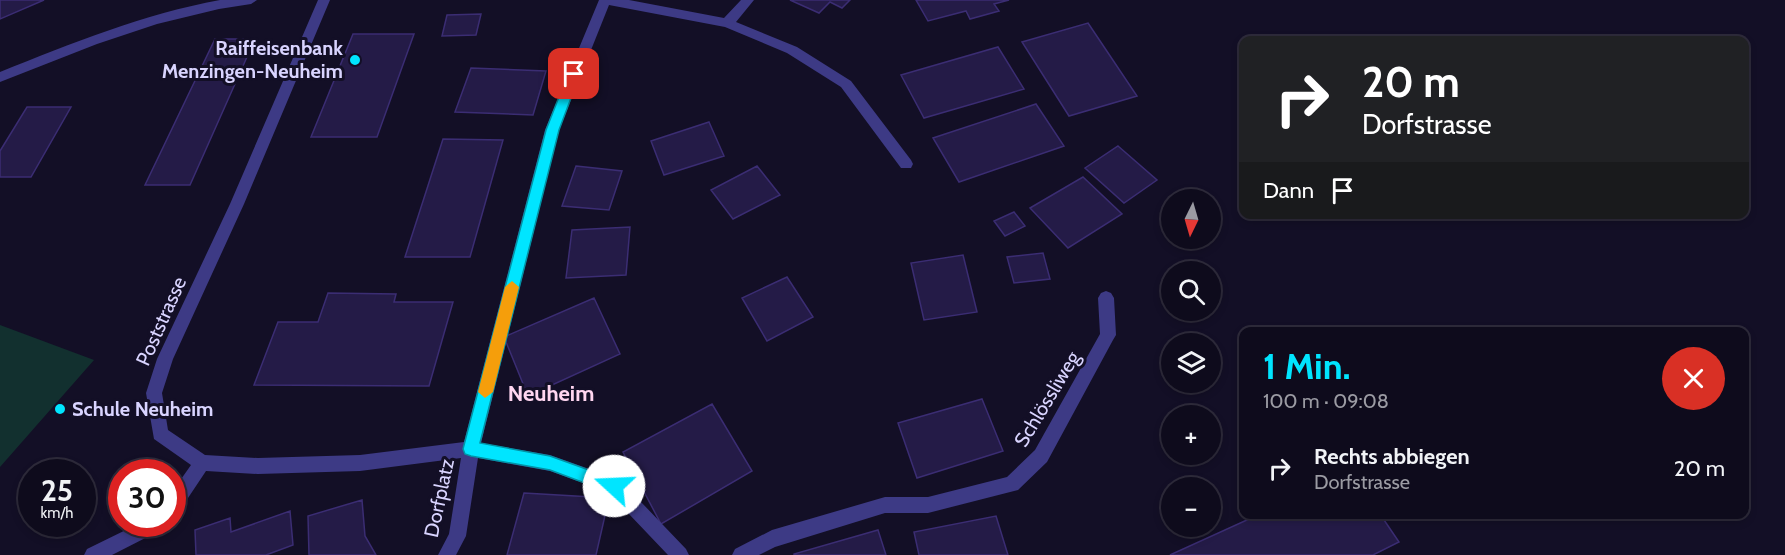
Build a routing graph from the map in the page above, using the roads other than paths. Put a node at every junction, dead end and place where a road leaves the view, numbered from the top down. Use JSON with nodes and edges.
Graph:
{"nodes":[{"id":1,"x":251,"y":0,"type":"edge"},
{"id":2,"x":324,"y":0,"type":"edge"},
{"id":3,"x":606,"y":0,"type":"edge"},
{"id":4,"x":748,"y":0,"type":"edge"},
{"id":5,"x":727,"y":23,"type":"junction"},
{"id":6,"x":0,"y":77,"type":"edge"},
{"id":7,"x":906,"y":164,"type":"dead end"},
{"id":8,"x":1106,"y":298,"type":"dead end"},
{"id":9,"x":471,"y":449,"type":"junction"},
{"id":10,"x":202,"y":463,"type":"junction"},
{"id":11,"x":186,"y":486,"type":"edge"},
{"id":12,"x":129,"y":537,"type":"edge"},
{"id":13,"x":93,"y":555,"type":"edge"},
{"id":14,"x":447,"y":555,"type":"edge"},
{"id":15,"x":680,"y":555,"type":"edge"},
{"id":16,"x":741,"y":555,"type":"edge"}],
"edges":[{"from":1,"to":6,"type":"street"},
{"from":2,"to":10,"type":"street","name":"Poststrasse"},
{"from":3,"to":5,"type":"street"},
{"from":3,"to":9,"type":"street","name":"Dorfplatz"},
{"from":4,"to":5,"type":"street"},
{"from":5,"to":7,"type":"street"},
{"from":8,"to":16,"type":"street","name":"Schlössliweg"},
{"from":9,"to":10,"type":"street"},
{"from":9,"to":14,"type":"street","name":"Dorfplatz"},
{"from":9,"to":15,"type":"street"},
{"from":10,"to":11,"type":"street"},
{"from":12,"to":13,"type":"street"}]}
